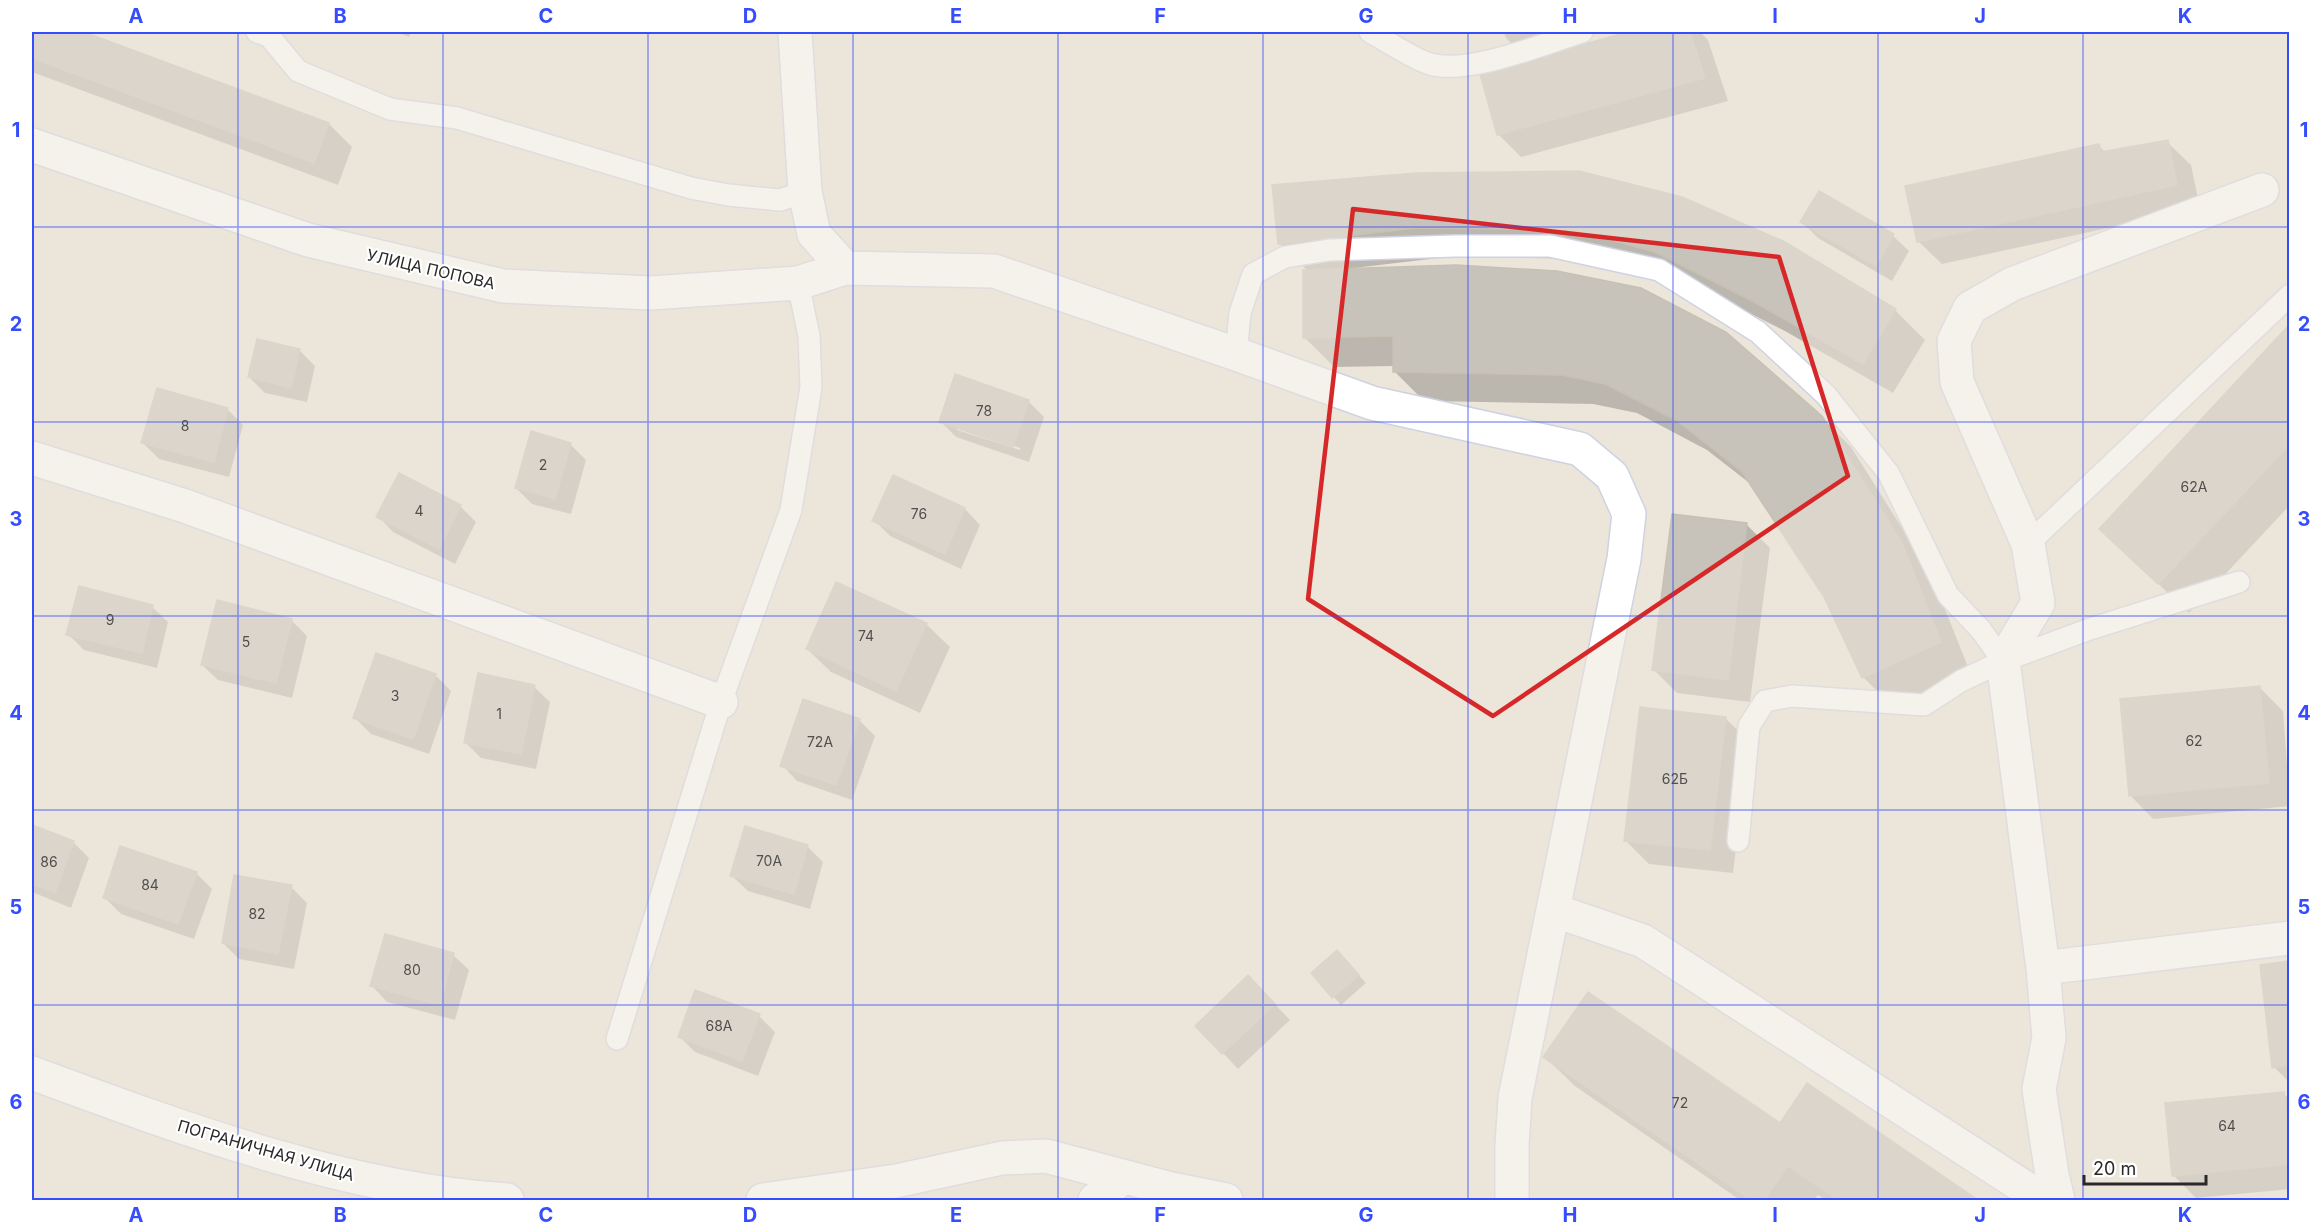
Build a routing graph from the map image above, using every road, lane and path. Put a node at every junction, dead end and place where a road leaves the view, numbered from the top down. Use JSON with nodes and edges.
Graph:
{"nodes":[{"id":1,"x":257,"y":32,"type":"edge"},
{"id":2,"x":795,"y":32,"type":"edge"},
{"id":3,"x":1370,"y":32,"type":"edge"},
{"id":4,"x":1582,"y":32,"type":"edge"},
{"id":5,"x":32,"y":145,"type":"edge"},
{"id":6,"x":2262,"y":190,"type":"dead end"},
{"id":7,"x":805,"y":192,"type":"junction"},
{"id":8,"x":845,"y":268,"type":"junction"},
{"id":9,"x":798,"y":283,"type":"junction"},
{"id":10,"x":2289,"y":295,"type":"edge"},
{"id":11,"x":1236,"y":354,"type":"junction"},
{"id":12,"x":32,"y":458,"type":"edge"},
{"id":13,"x":2028,"y":544,"type":"junction"},
{"id":14,"x":2239,"y":582,"type":"dead end"},
{"id":15,"x":2003,"y":661,"type":"junction"},
{"id":16,"x":721,"y":702,"type":"junction"},
{"id":17,"x":1738,"y":841,"type":"dead end"},
{"id":18,"x":1553,"y":910,"type":"junction"},
{"id":19,"x":2289,"y":938,"type":"edge"},
{"id":20,"x":2043,"y":968,"type":"junction"},
{"id":21,"x":617,"y":1039,"type":"dead end"},
{"id":22,"x":32,"y":1073,"type":"edge"},
{"id":23,"x":1123,"y":1177,"type":"junction"},
{"id":24,"x":1218,"y":1199,"type":"edge"},
{"id":25,"x":507,"y":1200,"type":"edge"},
{"id":26,"x":763,"y":1200,"type":"edge"},
{"id":27,"x":1095,"y":1200,"type":"edge"},
{"id":28,"x":1512,"y":1200,"type":"edge"},
{"id":29,"x":2044,"y":1200,"type":"edge"},
{"id":30,"x":2058,"y":1200,"type":"edge"}],
"edges":[{"from":1,"to":7,"type":"lane"},
{"from":2,"to":7,"type":"street"},
{"from":3,"to":4,"type":"lane"},
{"from":5,"to":9,"type":"street","name":"УЛИЦА ПОПОВА"},
{"from":6,"to":13,"type":"street"},
{"from":7,"to":8,"type":"street"},
{"from":8,"to":9,"type":"street","name":"УЛИЦА ПОПОВА"},
{"from":8,"to":11,"type":"street","name":"УЛИЦА ПОПОВА"},
{"from":9,"to":16,"type":"lane"},
{"from":10,"to":13,"type":"lane"},
{"from":11,"to":15,"type":"lane"},
{"from":11,"to":18,"type":"street","name":"УЛИЦА ПОПОВА"},
{"from":12,"to":16,"type":"street"},
{"from":13,"to":15,"type":"street"},
{"from":14,"to":15,"type":"lane"},
{"from":15,"to":17,"type":"lane"},
{"from":15,"to":20,"type":"street"},
{"from":16,"to":21,"type":"lane"},
{"from":18,"to":28,"type":"street","name":"УЛИЦА ПОПОВА"},
{"from":18,"to":29,"type":"street"},
{"from":19,"to":20,"type":"street"},
{"from":20,"to":30,"type":"street"},
{"from":22,"to":25,"type":"street","name":"ПОГРАНИЧНАЯ УЛИЦА"},
{"from":23,"to":24,"type":"street"},
{"from":23,"to":26,"type":"street"},
{"from":23,"to":27,"type":"street"}]}
